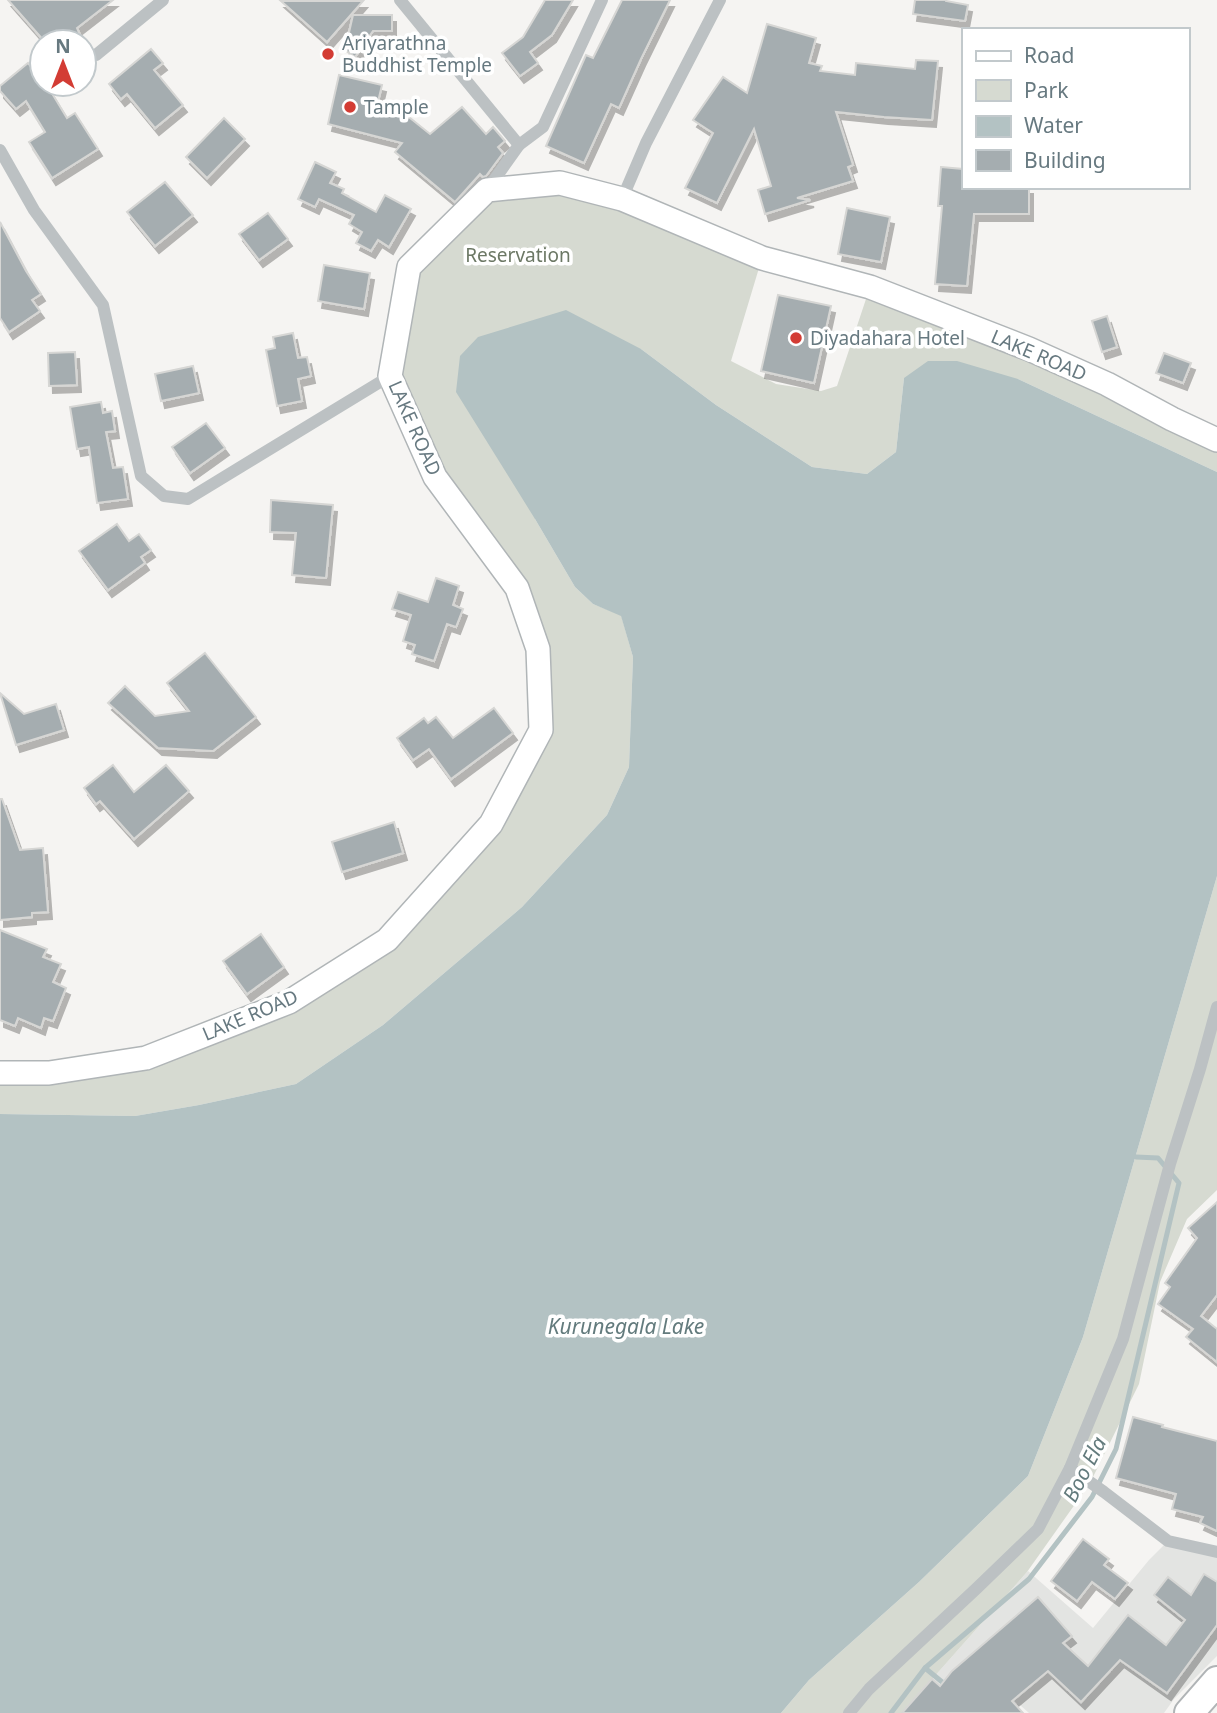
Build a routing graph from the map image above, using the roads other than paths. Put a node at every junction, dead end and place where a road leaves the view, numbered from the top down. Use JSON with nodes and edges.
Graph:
{"nodes":[{"id":1,"x":163,"y":0,"type":"edge"},
{"id":2,"x":400,"y":0,"type":"edge"},
{"id":3,"x":602,"y":0,"type":"edge"},
{"id":4,"x":720,"y":0,"type":"edge"},
{"id":5,"x":98,"y":53,"type":"edge"},
{"id":6,"x":519,"y":145,"type":"junction"},
{"id":7,"x":0,"y":150,"type":"edge"},
{"id":8,"x":487,"y":190,"type":"junction"},
{"id":9,"x":622,"y":199,"type":"junction"},
{"id":10,"x":390,"y":376,"type":"junction"},
{"id":11,"x":1217,"y":440,"type":"edge"},
{"id":12,"x":1217,"y":1007,"type":"edge"},
{"id":13,"x":0,"y":1073,"type":"edge"},
{"id":14,"x":1070,"y":1468,"type":"junction"},
{"id":15,"x":1217,"y":1552,"type":"edge"},
{"id":16,"x":1217,"y":1681,"type":"edge"},
{"id":17,"x":849,"y":1713,"type":"edge"},
{"id":18,"x":1189,"y":1713,"type":"edge"}],
"edges":[{"from":1,"to":5,"type":"street"},
{"from":2,"to":6,"type":"street"},
{"from":3,"to":6,"type":"street"},
{"from":4,"to":9,"type":"street"},
{"from":6,"to":8,"type":"street"},
{"from":7,"to":10,"type":"street"},
{"from":8,"to":9,"type":"main road","name":"LAKE ROAD"},
{"from":8,"to":10,"type":"main road","name":"LAKE ROAD"},
{"from":9,"to":11,"type":"main road","name":"LAKE ROAD"},
{"from":10,"to":13,"type":"main road","name":"LAKE ROAD"},
{"from":12,"to":14,"type":"street"},
{"from":14,"to":15,"type":"street"},
{"from":14,"to":17,"type":"street"},
{"from":16,"to":18,"type":"highway"}]}
